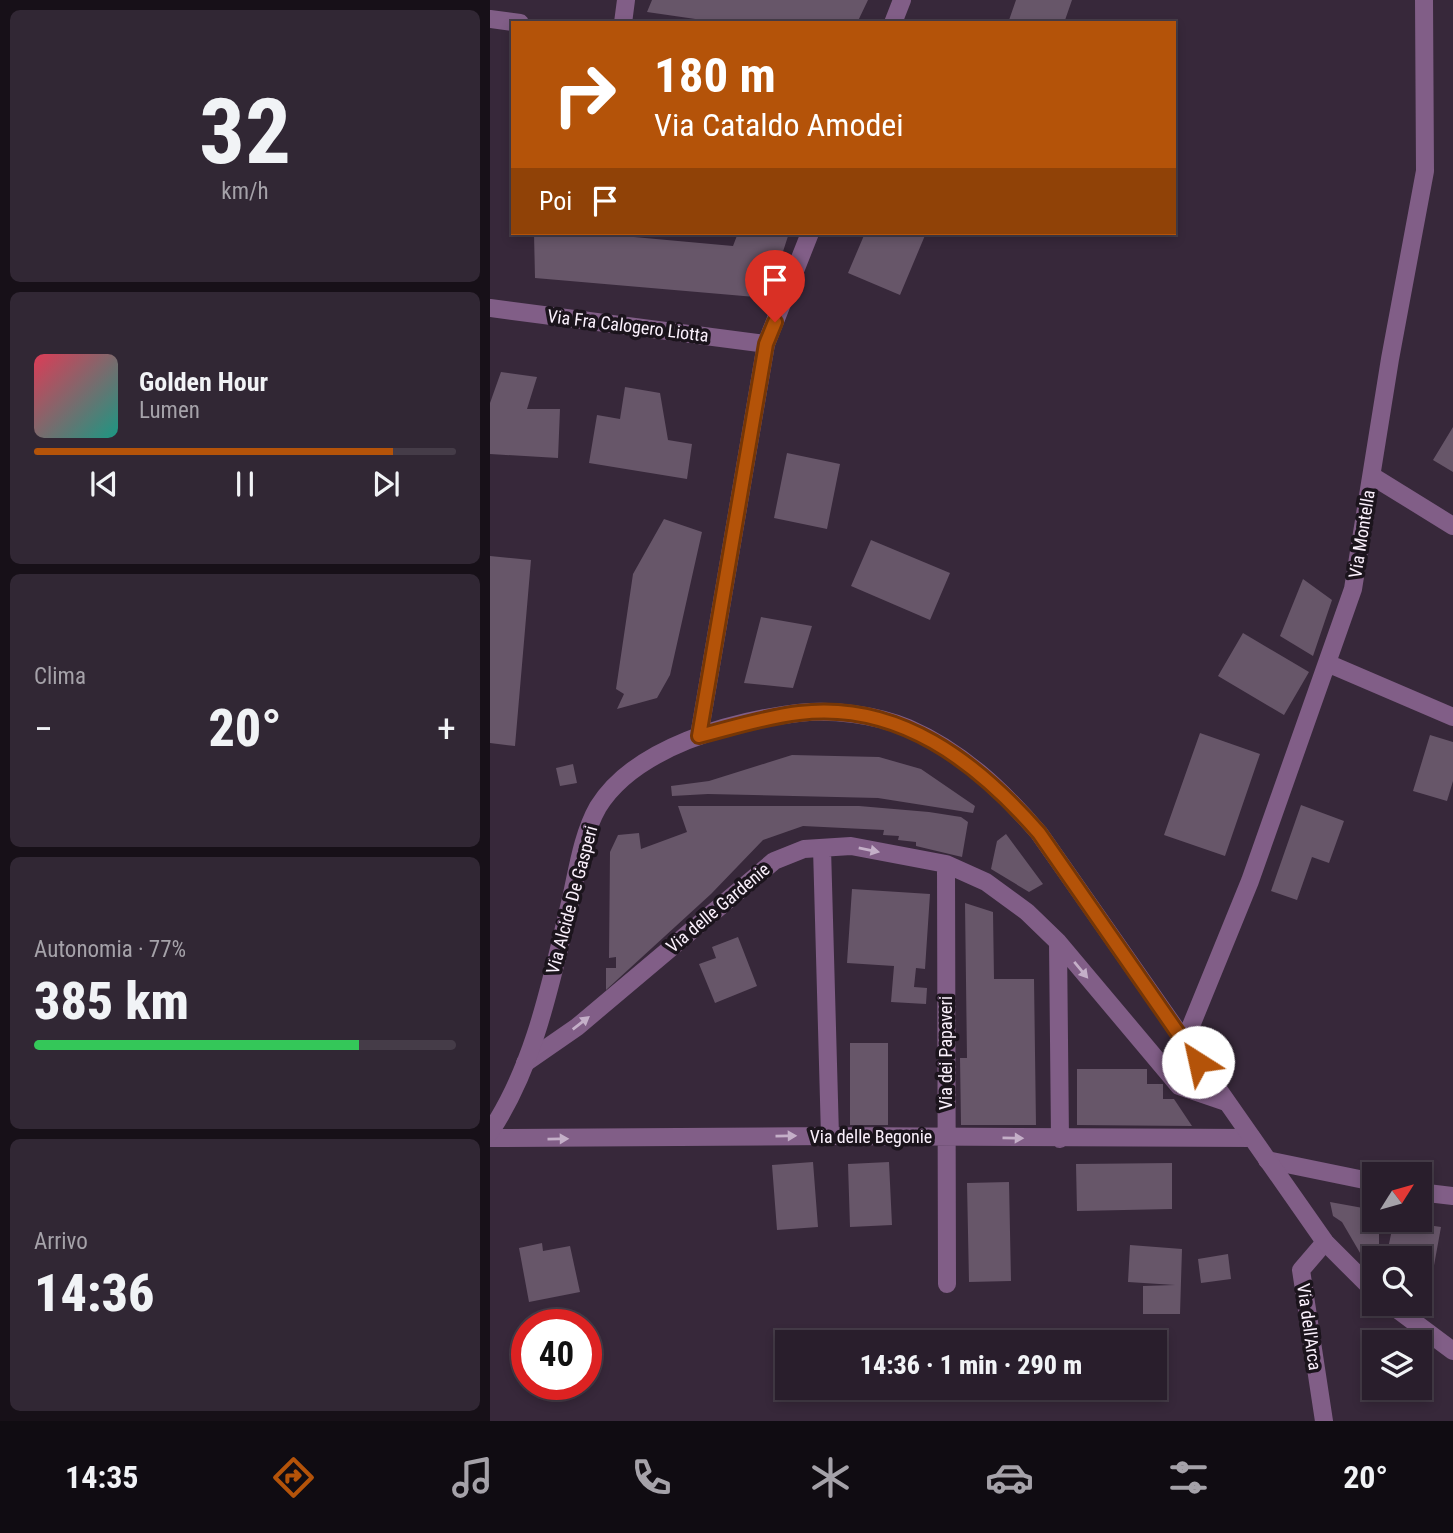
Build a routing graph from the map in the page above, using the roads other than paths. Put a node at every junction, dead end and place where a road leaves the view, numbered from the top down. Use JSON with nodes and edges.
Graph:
{"nodes":[{"id":1,"x":626,"y":0,"type":"edge"},
{"id":2,"x":902,"y":0,"type":"edge"},
{"id":3,"x":1424,"y":0,"type":"edge"},
{"id":4,"x":490,"y":19,"type":"edge"},
{"id":5,"x":623,"y":21,"type":"edge"},
{"id":6,"x":894,"y":21,"type":"edge"},
{"id":7,"x":511,"y":22,"type":"edge"},
{"id":8,"x":809,"y":235,"type":"edge"},
{"id":9,"x":490,"y":308,"type":"edge"},
{"id":10,"x":766,"y":344,"type":"junction"},
{"id":11,"x":1372,"y":476,"type":"junction"},
{"id":12,"x":1453,"y":526,"type":"edge"},
{"id":13,"x":1327,"y":663,"type":"junction"},
{"id":14,"x":1453,"y":718,"type":"edge"},
{"id":15,"x":699,"y":736,"type":"junction"},
{"id":16,"x":822,"y":848,"type":"junction"},
{"id":17,"x":946,"y":864,"type":"junction"},
{"id":18,"x":1058,"y":942,"type":"junction"},
{"id":19,"x":1184,"y":1043,"type":"junction"},
{"id":20,"x":525,"y":1063,"type":"junction"},
{"id":21,"x":1226,"y":1102,"type":"junction"},
{"id":22,"x":490,"y":1132,"type":"edge"},
{"id":23,"x":830,"y":1136,"type":"junction"},
{"id":24,"x":490,"y":1138,"type":"edge"},
{"id":25,"x":946,"y":1138,"type":"junction"},
{"id":26,"x":1252,"y":1138,"type":"junction"},
{"id":27,"x":1060,"y":1139,"type":"junction"},
{"id":28,"x":1267,"y":1160,"type":"junction"},
{"id":29,"x":1362,"y":1180,"type":"edge"},
{"id":30,"x":1432,"y":1194,"type":"edge"},
{"id":31,"x":1453,"y":1196,"type":"edge"},
{"id":32,"x":1325,"y":1242,"type":"junction"},
{"id":33,"x":1362,"y":1279,"type":"edge"},
{"id":34,"x":947,"y":1284,"type":"dead end"},
{"id":35,"x":1406,"y":1316,"type":"edge"},
{"id":36,"x":1453,"y":1350,"type":"edge"},
{"id":37,"x":1324,"y":1421,"type":"edge"}],
"edges":[{"from":1,"to":5,"type":"street"},
{"from":2,"to":6,"type":"street"},
{"from":3,"to":11,"type":"street","name":"Via Montella"},
{"from":4,"to":7,"type":"street"},
{"from":8,"to":10,"type":"street"},
{"from":9,"to":10,"type":"street","name":"Via Fra Calogero Liotta"},
{"from":10,"to":15,"type":"street"},
{"from":11,"to":12,"type":"street"},
{"from":11,"to":13,"type":"street","name":"Via Montella"},
{"from":13,"to":14,"type":"street"},
{"from":13,"to":19,"type":"street","name":"Via Montella"},
{"from":15,"to":19,"type":"street","name":"Via Alcide De Gasperi"},
{"from":15,"to":20,"type":"street","name":"Via Alcide De Gasperi"},
{"from":16,"to":17,"type":"street","name":"Via delle Gardenie","one_way":true},
{"from":20,"to":16,"type":"street","name":"Via delle Gardenie","one_way":true},
{"from":16,"to":23,"type":"street"},
{"from":17,"to":18,"type":"street","name":"Via delle Gardenie"},
{"from":17,"to":25,"type":"street","name":"Via dei Papaveri"},
{"from":18,"to":21,"type":"street","name":"Via delle Gardenie","one_way":true},
{"from":18,"to":27,"type":"street"},
{"from":19,"to":21,"type":"street","name":"Via Alcide De Gasperi"},
{"from":20,"to":22,"type":"street","name":"Via Alcide De Gasperi"},
{"from":21,"to":26,"type":"street","name":"Via Alcide De Gasperi"},
{"from":24,"to":23,"type":"street","name":"Via delle Begonie","one_way":true},
{"from":23,"to":25,"type":"street","name":"Via delle Begonie"},
{"from":25,"to":27,"type":"street","name":"Via delle Begonie","one_way":true},
{"from":25,"to":34,"type":"street","name":"Via dei Papaveri"},
{"from":26,"to":27,"type":"street","name":"Via delle Begonie"},
{"from":26,"to":28,"type":"street","name":"Via Alcide De Gasperi"},
{"from":28,"to":29,"type":"street"},
{"from":28,"to":32,"type":"street","name":"Via Alcide De Gasperi"},
{"from":30,"to":31,"type":"street"},
{"from":32,"to":33,"type":"street","name":"Via Alcide De Gasperi"},
{"from":32,"to":37,"type":"street","name":"Via dell'Arca"},
{"from":35,"to":36,"type":"street"}]}
